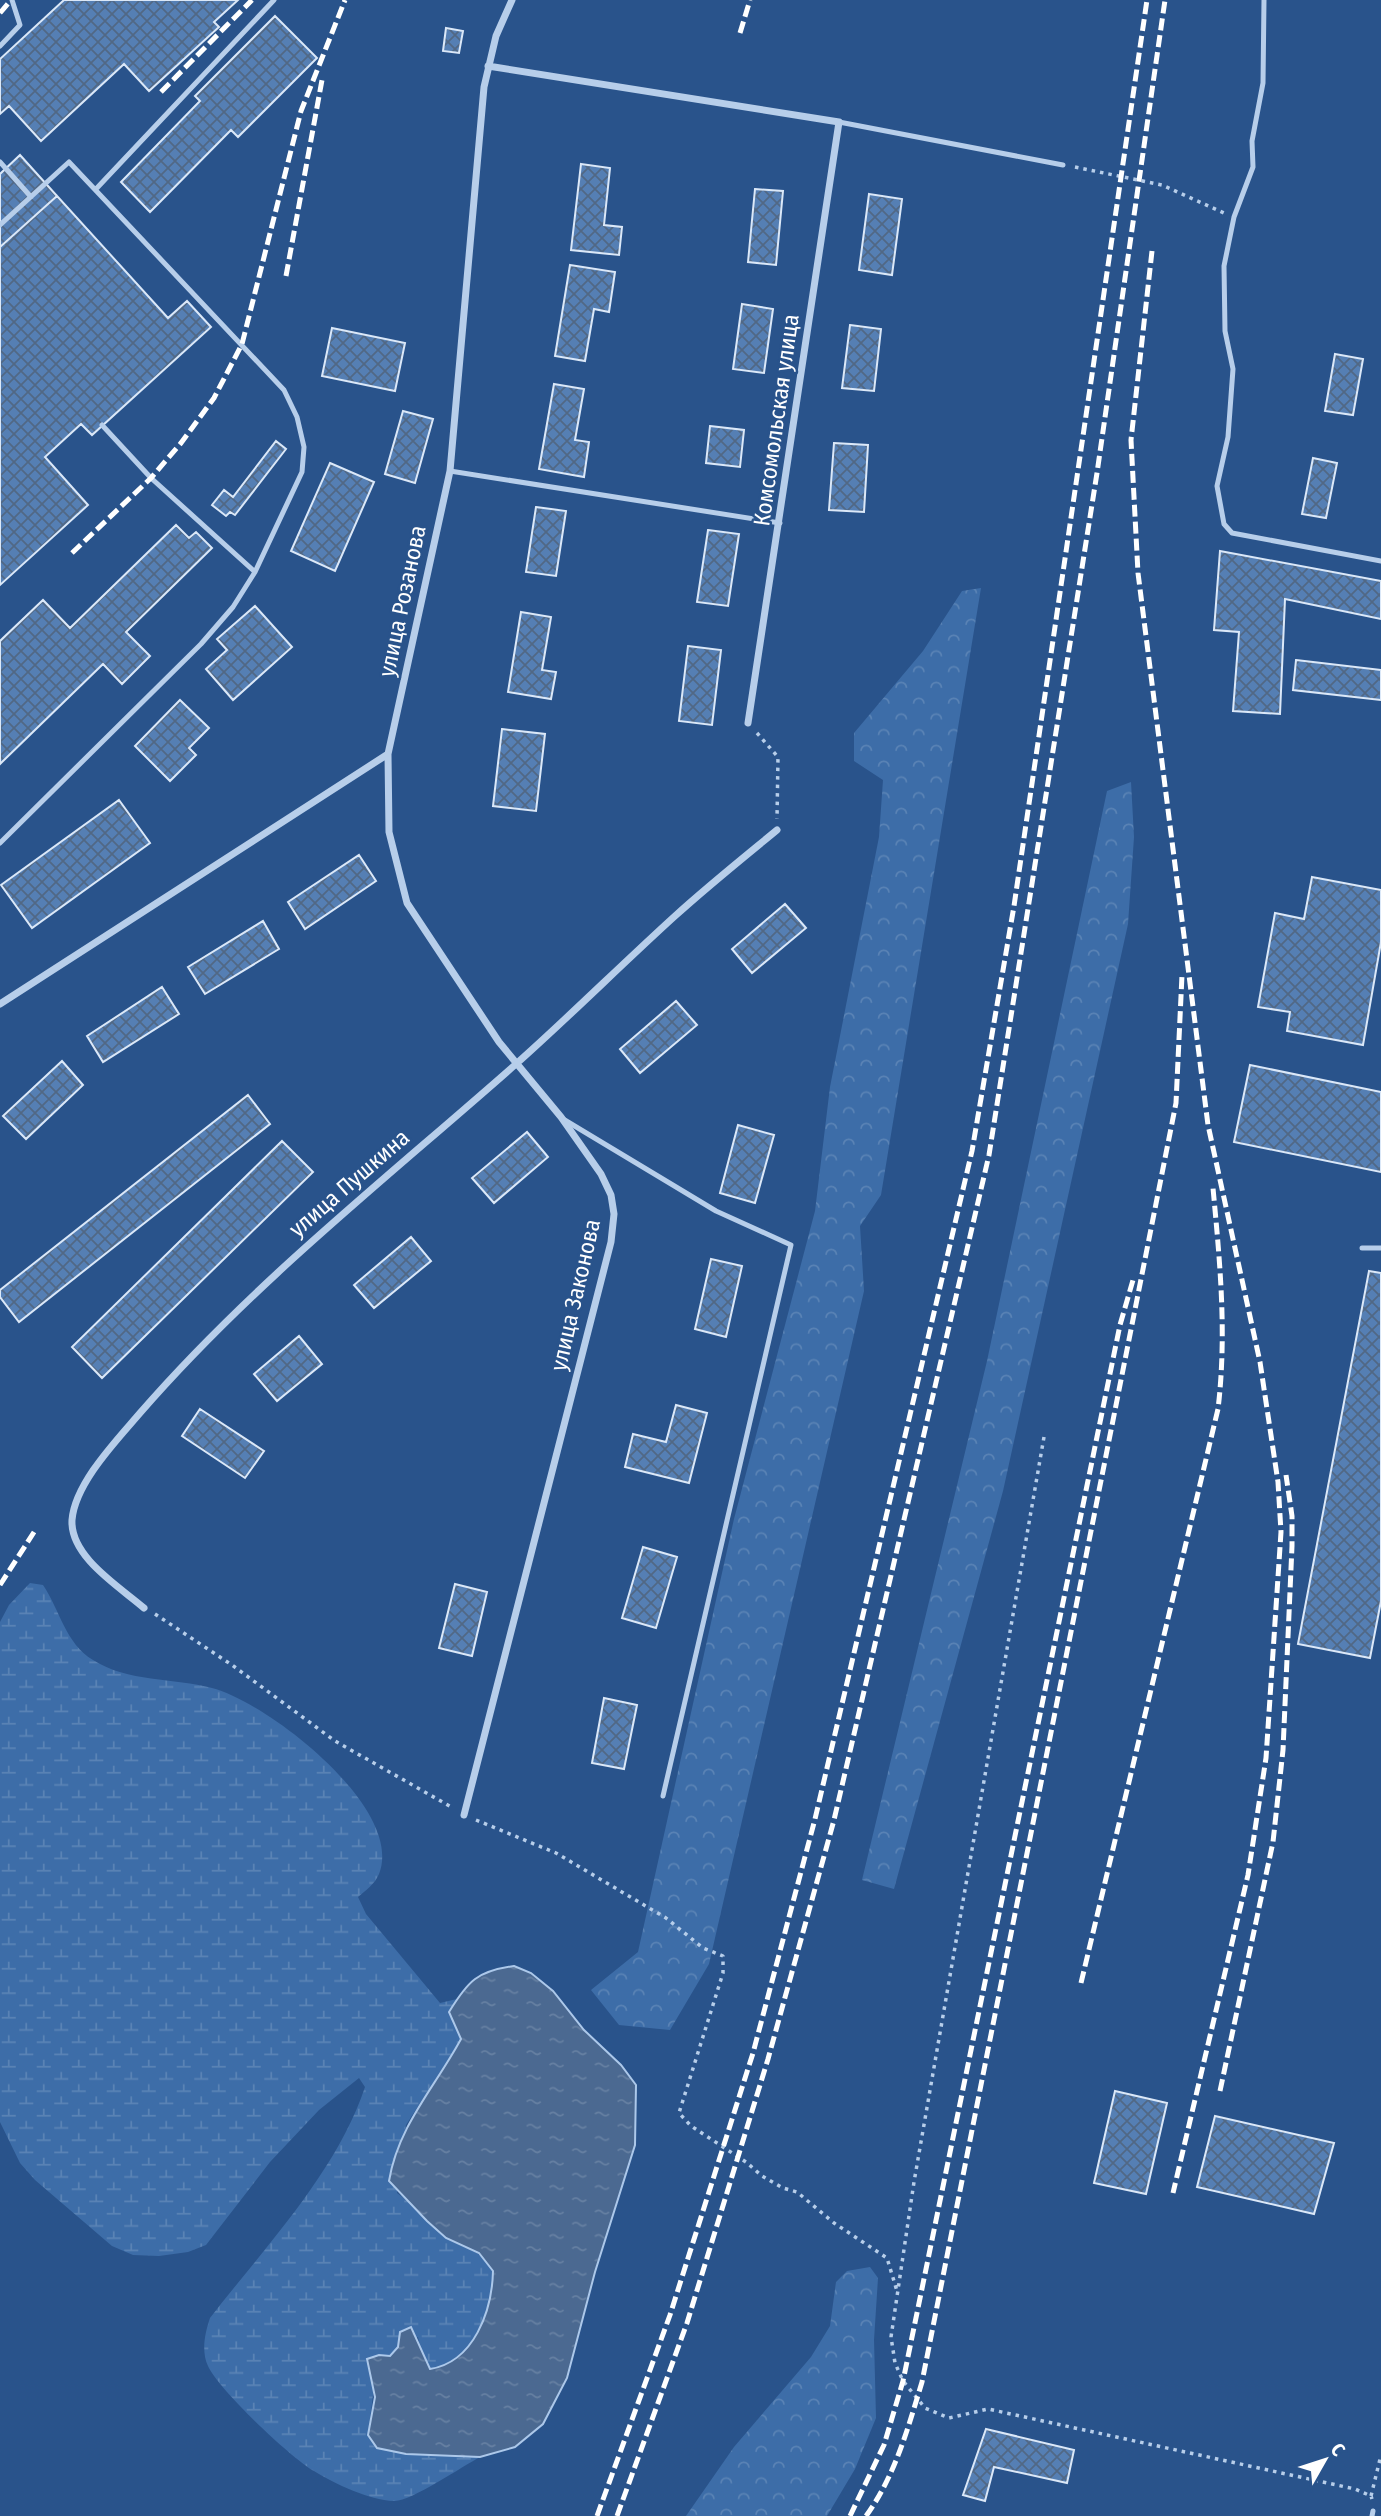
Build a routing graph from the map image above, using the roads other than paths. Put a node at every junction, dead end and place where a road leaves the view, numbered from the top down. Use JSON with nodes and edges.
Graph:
{"nodes":[{"id":1,"x":12,"y":0,"type":"edge"},
{"id":2,"x":274,"y":0,"type":"edge"},
{"id":3,"x":512,"y":0,"type":"edge"},
{"id":4,"x":1264,"y":0,"type":"edge"},
{"id":5,"x":0,"y":46,"type":"edge"},
{"id":6,"x":488,"y":66,"type":"junction"},
{"id":7,"x":839,"y":122,"type":"junction"},
{"id":8,"x":0,"y":162,"type":"edge"},
{"id":9,"x":1063,"y":165,"type":"road end"},
{"id":10,"x":96,"y":189,"type":"junction"},
{"id":11,"x":31,"y":197,"type":"junction"},
{"id":12,"x":0,"y":225,"type":"edge"},
{"id":13,"x":102,"y":425,"type":"dead end"},
{"id":14,"x":450,"y":471,"type":"junction"},
{"id":15,"x":780,"y":523,"type":"junction"},
{"id":16,"x":1381,"y":561,"type":"edge"},
{"id":17,"x":255,"y":572,"type":"junction"},
{"id":18,"x":748,"y":723,"type":"road end"},
{"id":19,"x":388,"y":754,"type":"junction"},
{"id":20,"x":777,"y":830,"type":"road end"},
{"id":21,"x":0,"y":843,"type":"edge"},
{"id":22,"x":0,"y":1004,"type":"edge"},
{"id":23,"x":517,"y":1063,"type":"junction"},
{"id":24,"x":561,"y":1117,"type":"junction"},
{"id":25,"x":1362,"y":1248,"type":"dead end"},
{"id":26,"x":1381,"y":1248,"type":"edge"},
{"id":27,"x":144,"y":1608,"type":"road end"},
{"id":28,"x":663,"y":1796,"type":"dead end"},
{"id":29,"x":464,"y":1815,"type":"road end"}],
"edges":[{"from":1,"to":5,"type":"lane"},
{"from":2,"to":10,"type":"lane"},
{"from":3,"to":6,"type":"street","name":"улица Розанова"},
{"from":4,"to":16,"type":"lane"},
{"from":6,"to":7,"type":"street"},
{"from":6,"to":14,"type":"street","name":"улица Розанова"},
{"from":7,"to":9,"type":"lane"},
{"from":7,"to":15,"type":"street","name":"Комсомольская улица"},
{"from":8,"to":11,"type":"lane"},
{"from":10,"to":11,"type":"lane"},
{"from":10,"to":17,"type":"lane"},
{"from":11,"to":12,"type":"lane"},
{"from":13,"to":17,"type":"lane"},
{"from":14,"to":15,"type":"lane"},
{"from":14,"to":19,"type":"street","name":"улица Розанова"},
{"from":15,"to":18,"type":"street","name":"Комсомольская улица"},
{"from":17,"to":21,"type":"lane"},
{"from":19,"to":22,"type":"street"},
{"from":19,"to":23,"type":"street","name":"улица Законова"},
{"from":20,"to":23,"type":"street","name":"улица Пушкина"},
{"from":23,"to":24,"type":"street","name":"улица Законова"},
{"from":23,"to":27,"type":"street","name":"улица Пушкина"},
{"from":24,"to":28,"type":"lane"},
{"from":24,"to":29,"type":"street","name":"улица Законова"},
{"from":25,"to":26,"type":"lane"}]}
